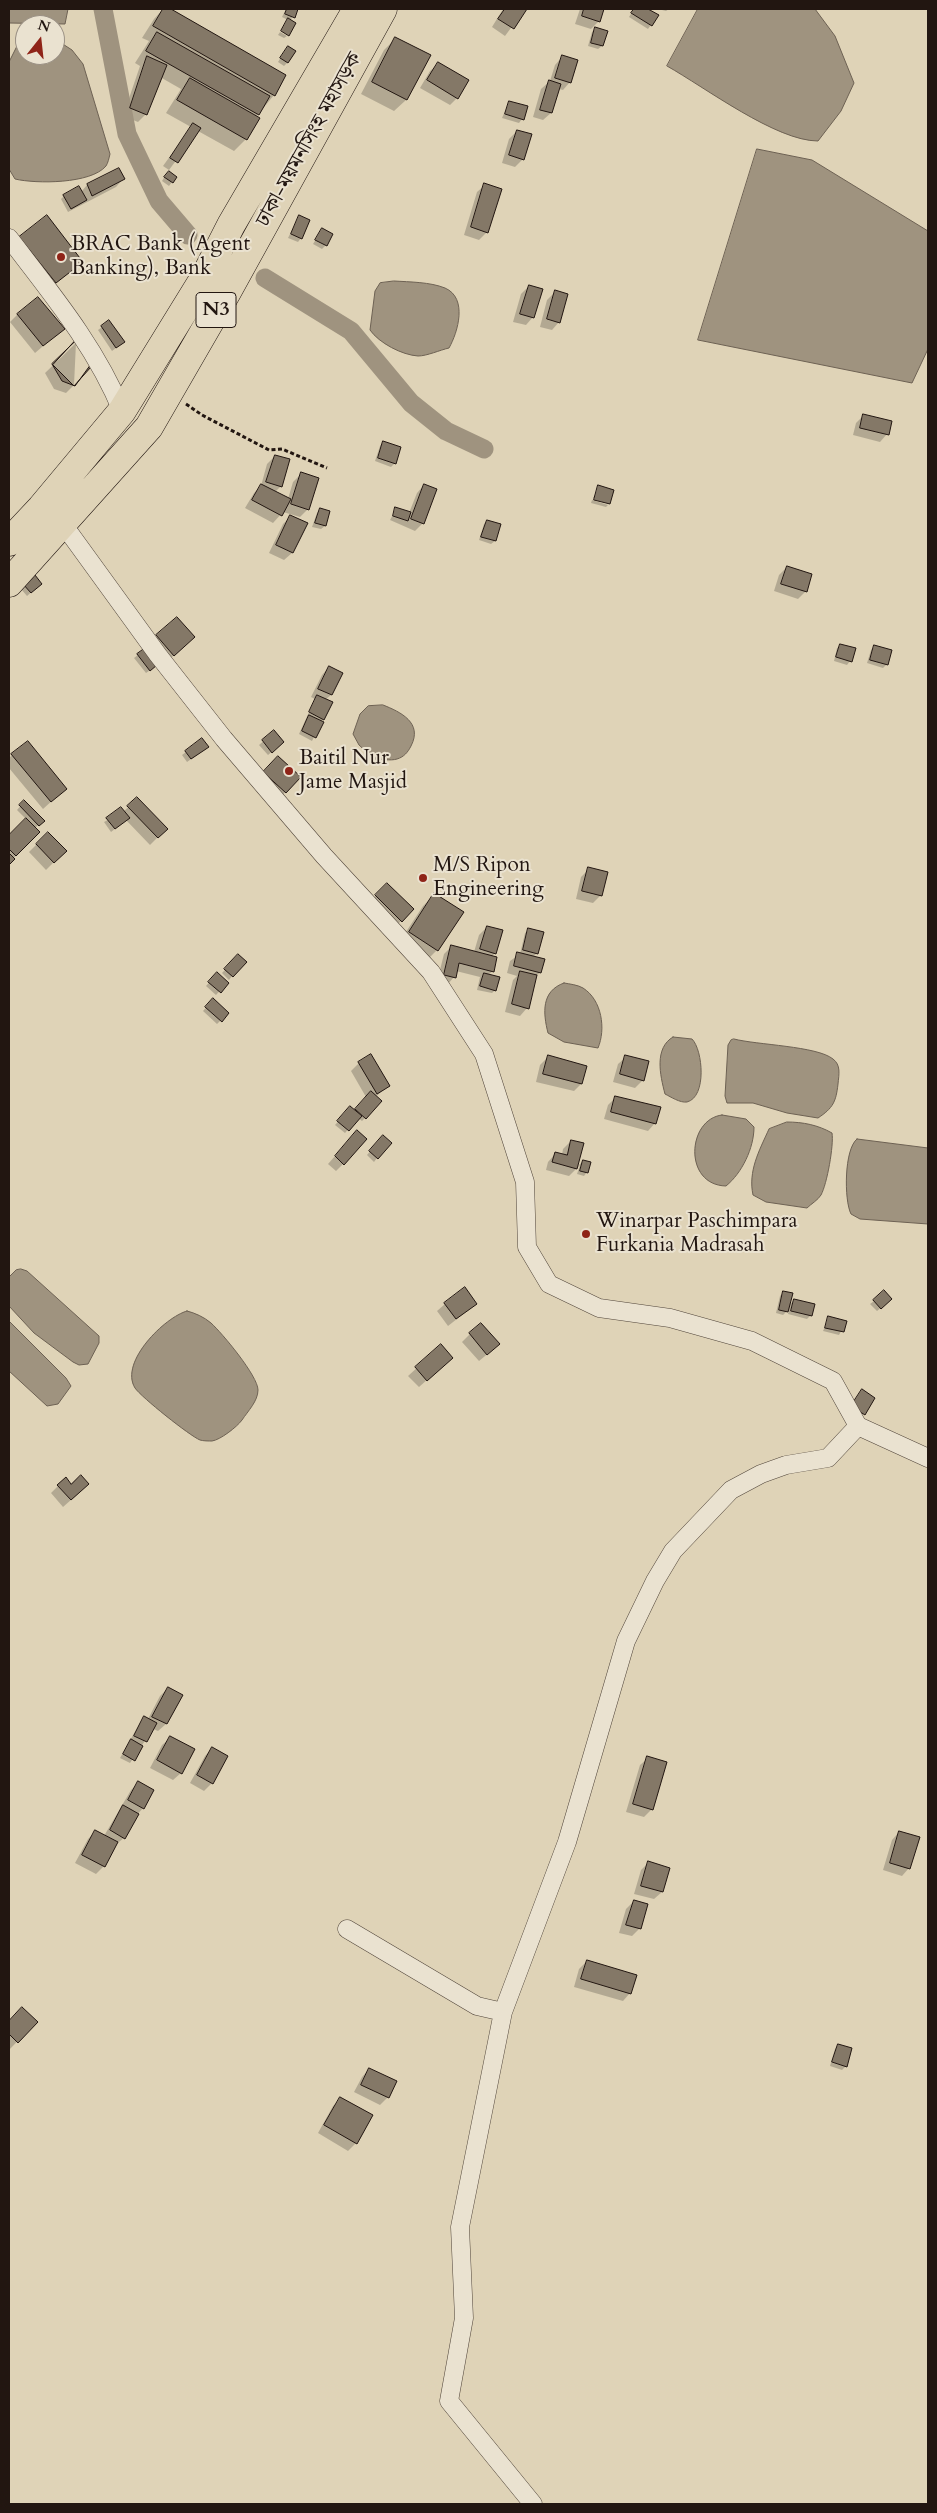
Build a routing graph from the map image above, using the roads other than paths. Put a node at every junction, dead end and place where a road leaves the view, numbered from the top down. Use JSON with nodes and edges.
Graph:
{"nodes":[{"id":1,"x":357,"y":9,"type":"edge"},
{"id":2,"x":383,"y":9,"type":"edge"},
{"id":3,"x":9,"y":238,"type":"edge"},
{"id":4,"x":122,"y":411,"type":"junction"},
{"id":5,"x":63,"y":524,"type":"junction"},
{"id":6,"x":9,"y":542,"type":"edge"},
{"id":7,"x":9,"y":583,"type":"edge"},
{"id":8,"x":858,"y":1426,"type":"junction"},
{"id":9,"x":928,"y":1458,"type":"edge"},
{"id":10,"x":347,"y":1929,"type":"dead end"},
{"id":11,"x":504,"y":2012,"type":"junction"},
{"id":12,"x":533,"y":2504,"type":"edge"}],
"edges":[{"from":1,"to":4,"type":"highway","name":"ঢাকা-ময়মনসিংহ মহাসড়ক","number":"N3"},
{"from":2,"to":5,"type":"highway","name":"ঢাকা-ময়মনসিংহ মহাসড়ক","number":"N3"},
{"from":3,"to":4,"type":"street"},
{"from":4,"to":6,"type":"highway","name":"ঢাকা-ময়মনসিংহ মহাসড়ক","number":"N3"},
{"from":5,"to":7,"type":"highway","name":"ঢাকা-ময়মনসিংহ মহাসড়ক","number":"N3"},
{"from":5,"to":8,"type":"street"},
{"from":8,"to":9,"type":"street"},
{"from":8,"to":11,"type":"street"},
{"from":10,"to":11,"type":"street"},
{"from":11,"to":12,"type":"street"}]}
